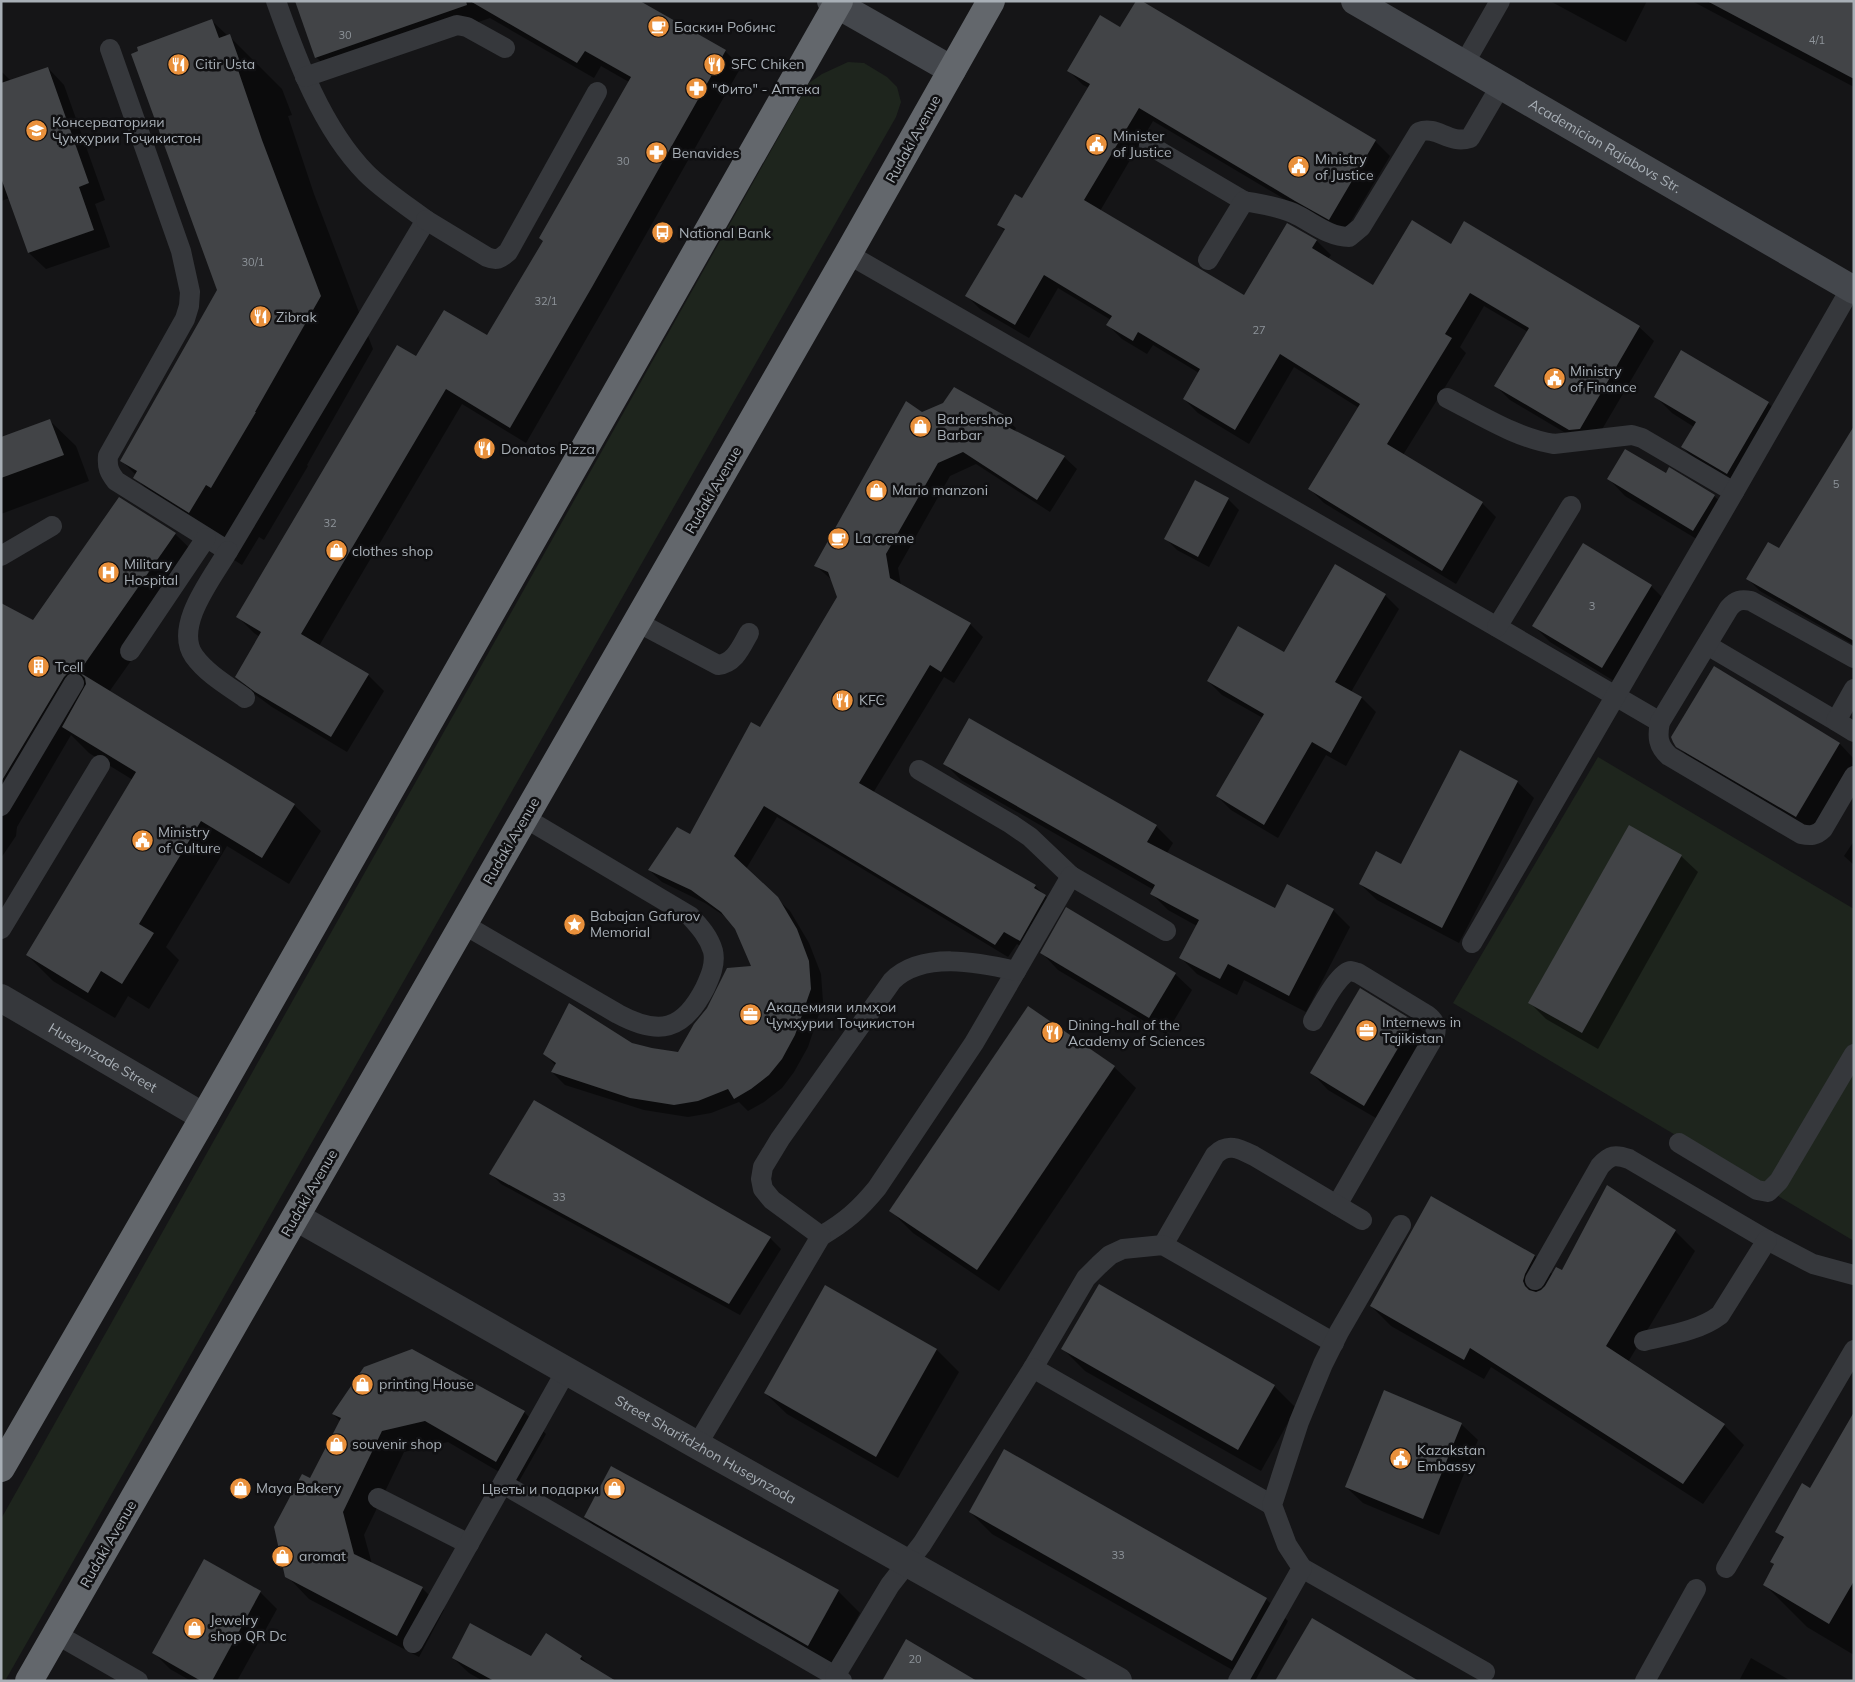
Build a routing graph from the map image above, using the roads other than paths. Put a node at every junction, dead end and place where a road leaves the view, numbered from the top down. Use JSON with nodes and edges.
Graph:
{"nodes":[{"id":1,"x":276,"y":1,"type":"edge"},
{"id":2,"x":991,"y":1,"type":"edge"},
{"id":3,"x":1355,"y":1,"type":"edge"},
{"id":4,"x":1500,"y":1,"type":"edge"},
{"id":5,"x":836,"y":2,"type":"edge"},
{"id":6,"x":505,"y":48,"type":"dead end"},
{"id":7,"x":110,"y":49,"type":"dead end"},
{"id":8,"x":1464,"y":64,"type":"junction"},
{"id":9,"x":952,"y":70,"type":"junction"},
{"id":10,"x":306,"y":77,"type":"junction"},
{"id":11,"x":1501,"y":85,"type":"junction"},
{"id":12,"x":597,"y":92,"type":"dead end"},
{"id":13,"x":1149,"y":145,"type":"dead end"},
{"id":14,"x":1244,"y":201,"type":"junction"},
{"id":15,"x":426,"y":220,"type":"junction"},
{"id":16,"x":848,"y":254,"type":"junction"},
{"id":17,"x":1208,"y":260,"type":"dead end"},
{"id":18,"x":1852,"y":289,"type":"edge"},
{"id":19,"x":1447,"y":398,"type":"dead end"},
{"id":20,"x":1734,"y":492,"type":"junction"},
{"id":21,"x":1571,"y":506,"type":"dead end"},
{"id":22,"x":52,"y":526,"type":"dead end"},
{"id":23,"x":206,"y":538,"type":"junction"},
{"id":24,"x":228,"y":552,"type":"junction"},
{"id":25,"x":1,"y":556,"type":"edge"},
{"id":26,"x":637,"y":622,"type":"junction"},
{"id":27,"x":1498,"y":627,"type":"junction"},
{"id":28,"x":749,"y":633,"type":"dead end"},
{"id":29,"x":1707,"y":645,"type":"junction"},
{"id":30,"x":130,"y":651,"type":"dead end"},
{"id":31,"x":1854,"y":658,"type":"edge"},
{"id":32,"x":74,"y":683,"type":"dead end"},
{"id":33,"x":1854,"y":690,"type":"edge"},
{"id":34,"x":1616,"y":696,"type":"junction"},
{"id":35,"x":245,"y":698,"type":"dead end"},
{"id":36,"x":1836,"y":721,"type":"junction"},
{"id":37,"x":1660,"y":722,"type":"junction"},
{"id":38,"x":1854,"y":732,"type":"edge"},
{"id":39,"x":100,"y":765,"type":"dead end"},
{"id":40,"x":919,"y":770,"type":"dead end"},
{"id":41,"x":1854,"y":776,"type":"edge"},
{"id":42,"x":1,"y":806,"type":"edge"},
{"id":43,"x":525,"y":818,"type":"junction"},
{"id":44,"x":1071,"y":876,"type":"junction"},
{"id":45,"x":463,"y":924,"type":"junction"},
{"id":46,"x":1,"y":929,"type":"edge"},
{"id":47,"x":1166,"y":931,"type":"dead end"},
{"id":48,"x":1472,"y":943,"type":"dead end"},
{"id":49,"x":1016,"y":971,"type":"junction"},
{"id":50,"x":1,"y":998,"type":"edge"},
{"id":51,"x":1313,"y":1021,"type":"dead end"},
{"id":52,"x":1854,"y":1054,"type":"edge"},
{"id":53,"x":204,"y":1117,"type":"junction"},
{"id":54,"x":1679,"y":1143,"type":"dead end"},
{"id":55,"x":1337,"y":1205,"type":"junction"},
{"id":56,"x":296,"y":1217,"type":"junction"},
{"id":57,"x":1362,"y":1220,"type":"dead end"},
{"id":58,"x":1400,"y":1225,"type":"dead end"},
{"id":59,"x":821,"y":1236,"type":"junction"},
{"id":60,"x":1767,"y":1240,"type":"junction"},
{"id":61,"x":1163,"y":1245,"type":"junction"},
{"id":62,"x":1854,"y":1275,"type":"edge"},
{"id":63,"x":1535,"y":1280,"type":"dead end"},
{"id":64,"x":1644,"y":1341,"type":"dead end"},
{"id":65,"x":1334,"y":1343,"type":"junction"},
{"id":66,"x":1854,"y":1350,"type":"edge"},
{"id":67,"x":1033,"y":1368,"type":"junction"},
{"id":68,"x":566,"y":1371,"type":"junction"},
{"id":69,"x":697,"y":1445,"type":"junction"},
{"id":70,"x":1,"y":1468,"type":"edge"},
{"id":71,"x":503,"y":1484,"type":"junction"},
{"id":72,"x":378,"y":1498,"type":"dead end"},
{"id":73,"x":1272,"y":1505,"type":"junction"},
{"id":74,"x":469,"y":1544,"type":"junction"},
{"id":75,"x":907,"y":1562,"type":"junction"},
{"id":76,"x":1302,"y":1568,"type":"junction"},
{"id":77,"x":1726,"y":1568,"type":"dead end"},
{"id":78,"x":1696,"y":1589,"type":"dead end"},
{"id":79,"x":56,"y":1634,"type":"junction"},
{"id":80,"x":413,"y":1643,"type":"dead end"},
{"id":81,"x":1484,"y":1672,"type":"dead end"},
{"id":82,"x":839,"y":1678,"type":"edge"},
{"id":83,"x":1108,"y":1679,"type":"edge"},
{"id":84,"x":29,"y":1681,"type":"edge"},
{"id":85,"x":138,"y":1681,"type":"edge"},
{"id":86,"x":1238,"y":1681,"type":"edge"},
{"id":87,"x":1645,"y":1681,"type":"edge"}],
"edges":[{"from":1,"to":10,"type":"lane"},
{"from":2,"to":9,"type":"highway","name":"Rudaki Avenue"},
{"from":3,"to":8,"type":"street","name":"Academician Rajabovs Str."},
{"from":4,"to":8,"type":"lane"},
{"from":5,"to":9,"type":"street"},
{"from":5,"to":53,"type":"highway"},
{"from":6,"to":10,"type":"lane"},
{"from":7,"to":23,"type":"lane"},
{"from":8,"to":11,"type":"street","name":"Academician Rajabovs Str."},
{"from":9,"to":16,"type":"highway","name":"Rudaki Avenue"},
{"from":10,"to":15,"type":"lane"},
{"from":11,"to":14,"type":"lane"},
{"from":11,"to":18,"type":"street","name":"Academician Rajabovs Str."},
{"from":12,"to":15,"type":"lane"},
{"from":13,"to":14,"type":"lane"},
{"from":14,"to":17,"type":"lane"},
{"from":15,"to":24,"type":"lane"},
{"from":16,"to":26,"type":"highway","name":"Rudaki Avenue"},
{"from":16,"to":27,"type":"lane"},
{"from":18,"to":20,"type":"lane"},
{"from":19,"to":20,"type":"lane"},
{"from":20,"to":34,"type":"lane"},
{"from":21,"to":27,"type":"lane"},
{"from":22,"to":25,"type":"lane"},
{"from":23,"to":24,"type":"lane"},
{"from":23,"to":30,"type":"lane"},
{"from":24,"to":35,"type":"lane"},
{"from":26,"to":28,"type":"lane"},
{"from":26,"to":43,"type":"highway","name":"Rudaki Avenue"},
{"from":27,"to":34,"type":"lane"},
{"from":29,"to":31,"type":"lane"},
{"from":29,"to":36,"type":"lane"},
{"from":29,"to":37,"type":"lane"},
{"from":32,"to":42,"type":"lane"},
{"from":33,"to":36,"type":"lane"},
{"from":34,"to":37,"type":"lane"},
{"from":34,"to":48,"type":"lane"},
{"from":36,"to":38,"type":"lane"},
{"from":37,"to":41,"type":"lane"},
{"from":39,"to":46,"type":"lane"},
{"from":40,"to":44,"type":"lane"},
{"from":43,"to":45,"type":"highway","name":"Rudaki Avenue"},
{"from":43,"to":45,"type":"lane"},
{"from":44,"to":47,"type":"lane"},
{"from":44,"to":49,"type":"lane"},
{"from":45,"to":56,"type":"highway","name":"Rudaki Avenue"},
{"from":49,"to":59,"type":"lane"},
{"from":49,"to":59,"type":"lane"},
{"from":50,"to":53,"type":"street","name":"Huseynzade Street"},
{"from":51,"to":55,"type":"lane"},
{"from":52,"to":54,"type":"lane"},
{"from":53,"to":70,"type":"highway"},
{"from":55,"to":57,"type":"lane"},
{"from":55,"to":61,"type":"lane"},
{"from":56,"to":68,"type":"street","name":"Street Sharifdzhon Huseynzoda"},
{"from":56,"to":79,"type":"highway","name":"Rudaki Avenue"},
{"from":58,"to":65,"type":"lane"},
{"from":59,"to":69,"type":"lane"},
{"from":60,"to":62,"type":"lane"},
{"from":60,"to":63,"type":"lane"},
{"from":60,"to":64,"type":"lane"},
{"from":61,"to":65,"type":"lane"},
{"from":61,"to":67,"type":"lane"},
{"from":65,"to":73,"type":"lane"},
{"from":66,"to":77,"type":"lane"},
{"from":67,"to":73,"type":"lane"},
{"from":67,"to":75,"type":"lane"},
{"from":68,"to":69,"type":"street","name":"Street Sharifdzhon Huseynzoda"},
{"from":68,"to":71,"type":"lane"},
{"from":69,"to":75,"type":"street","name":"Street Sharifdzhon Huseynzoda"},
{"from":71,"to":74,"type":"lane"},
{"from":71,"to":82,"type":"lane"},
{"from":72,"to":74,"type":"lane"},
{"from":73,"to":76,"type":"lane"},
{"from":74,"to":80,"type":"lane"},
{"from":75,"to":82,"type":"lane"},
{"from":75,"to":83,"type":"street","name":"Street Sharifdzhon Huseynzoda"},
{"from":76,"to":81,"type":"lane"},
{"from":76,"to":86,"type":"lane"},
{"from":78,"to":87,"type":"lane"},
{"from":79,"to":84,"type":"highway","name":"Rudaki Avenue"},
{"from":79,"to":85,"type":"lane"}]}
